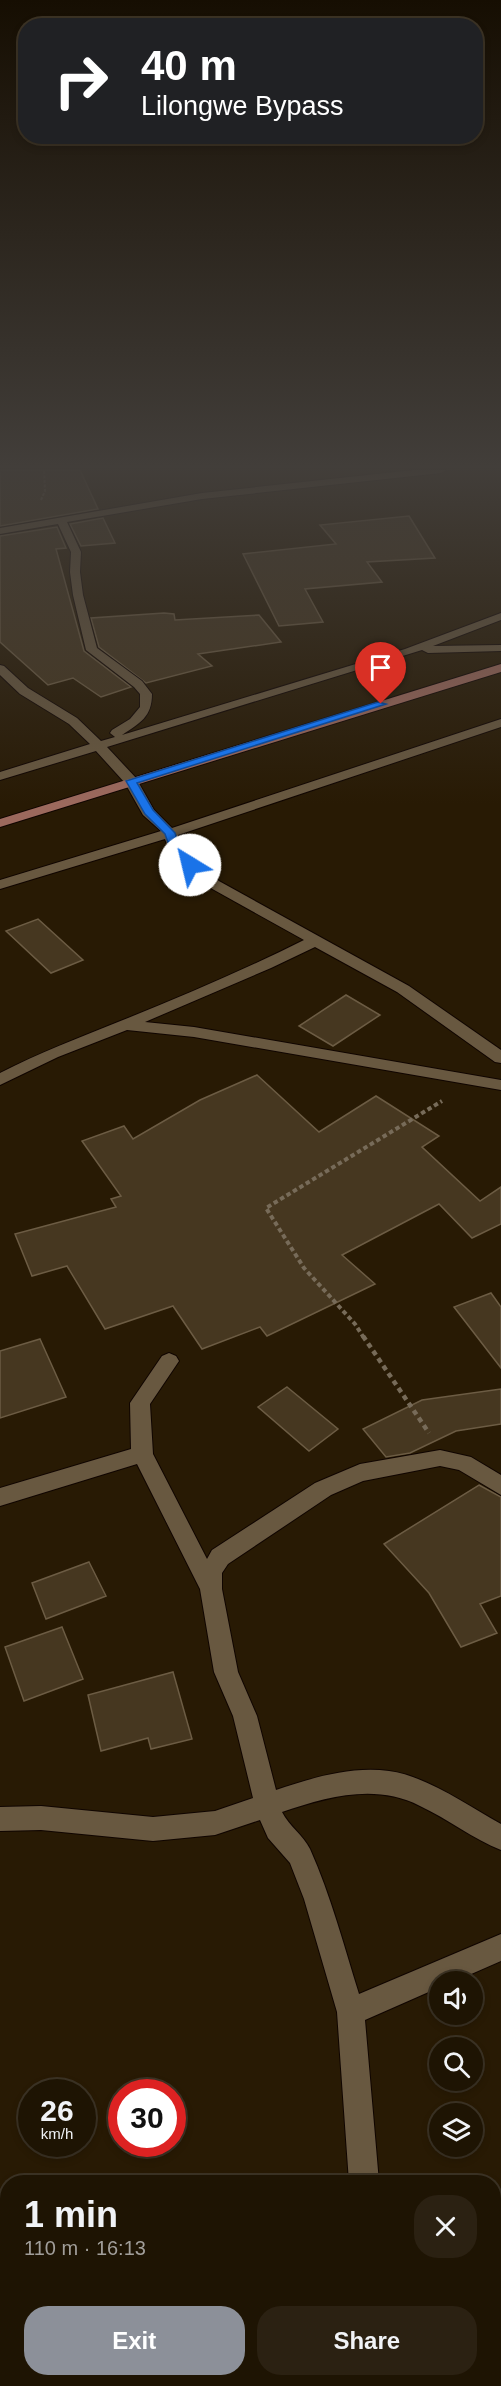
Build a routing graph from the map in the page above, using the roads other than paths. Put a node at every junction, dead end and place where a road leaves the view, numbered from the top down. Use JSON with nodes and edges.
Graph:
{"nodes":[{"id":1,"x":76,"y":581,"type":"edge"},
{"id":2,"x":501,"y":616,"type":"edge"},
{"id":3,"x":501,"y":648,"type":"edge"},
{"id":4,"x":409,"y":651,"type":"junction"},
{"id":5,"x":501,"y":668,"type":"edge"},
{"id":6,"x":0,"y":669,"type":"edge"},
{"id":7,"x":501,"y":723,"type":"edge"},
{"id":8,"x":98,"y":744,"type":"junction"},
{"id":9,"x":0,"y":776,"type":"edge"},
{"id":10,"x":131,"y":781,"type":"junction"},
{"id":11,"x":0,"y":823,"type":"edge"},
{"id":12,"x":170,"y":833,"type":"junction"},
{"id":13,"x":0,"y":885,"type":"edge"},
{"id":14,"x":315,"y":941,"type":"junction"},
{"id":15,"x":125,"y":1025,"type":"junction"},
{"id":16,"x":501,"y":1058,"type":"edge"},
{"id":17,"x":0,"y":1080,"type":"edge"},
{"id":18,"x":501,"y":1085,"type":"edge"},
{"id":19,"x":169,"y":1361,"type":"dead end"},
{"id":20,"x":142,"y":1454,"type":"junction"},
{"id":21,"x":501,"y":1486,"type":"edge"},
{"id":22,"x":0,"y":1497,"type":"edge"},
{"id":23,"x":211,"y":1589,"type":"junction"},
{"id":24,"x":267,"y":1806,"type":"junction"},
{"id":25,"x":0,"y":1819,"type":"edge"},
{"id":26,"x":501,"y":1838,"type":"edge"},
{"id":27,"x":501,"y":1947,"type":"edge"},
{"id":28,"x":351,"y":2012,"type":"junction"},
{"id":29,"x":363,"y":2175,"type":"edge"}],
"edges":[{"from":1,"to":8,"type":"street"},
{"from":2,"to":4,"type":"street"},
{"from":3,"to":4,"type":"street"},
{"from":4,"to":8,"type":"street"},
{"from":5,"to":10,"type":"main road"},
{"from":6,"to":8,"type":"street"},
{"from":7,"to":12,"type":"street"},
{"from":8,"to":9,"type":"street"},
{"from":8,"to":10,"type":"street"},
{"from":10,"to":11,"type":"main road"},
{"from":10,"to":12,"type":"street"},
{"from":12,"to":13,"type":"street"},
{"from":12,"to":14,"type":"street"},
{"from":14,"to":15,"type":"street"},
{"from":14,"to":16,"type":"street"},
{"from":15,"to":17,"type":"street"},
{"from":15,"to":18,"type":"street"},
{"from":19,"to":20,"type":"street"},
{"from":20,"to":22,"type":"street"},
{"from":20,"to":23,"type":"street"},
{"from":21,"to":23,"type":"street"},
{"from":23,"to":24,"type":"street"},
{"from":24,"to":25,"type":"street"},
{"from":24,"to":26,"type":"street"},
{"from":24,"to":28,"type":"street"},
{"from":27,"to":28,"type":"street"},
{"from":28,"to":29,"type":"street"}]}
